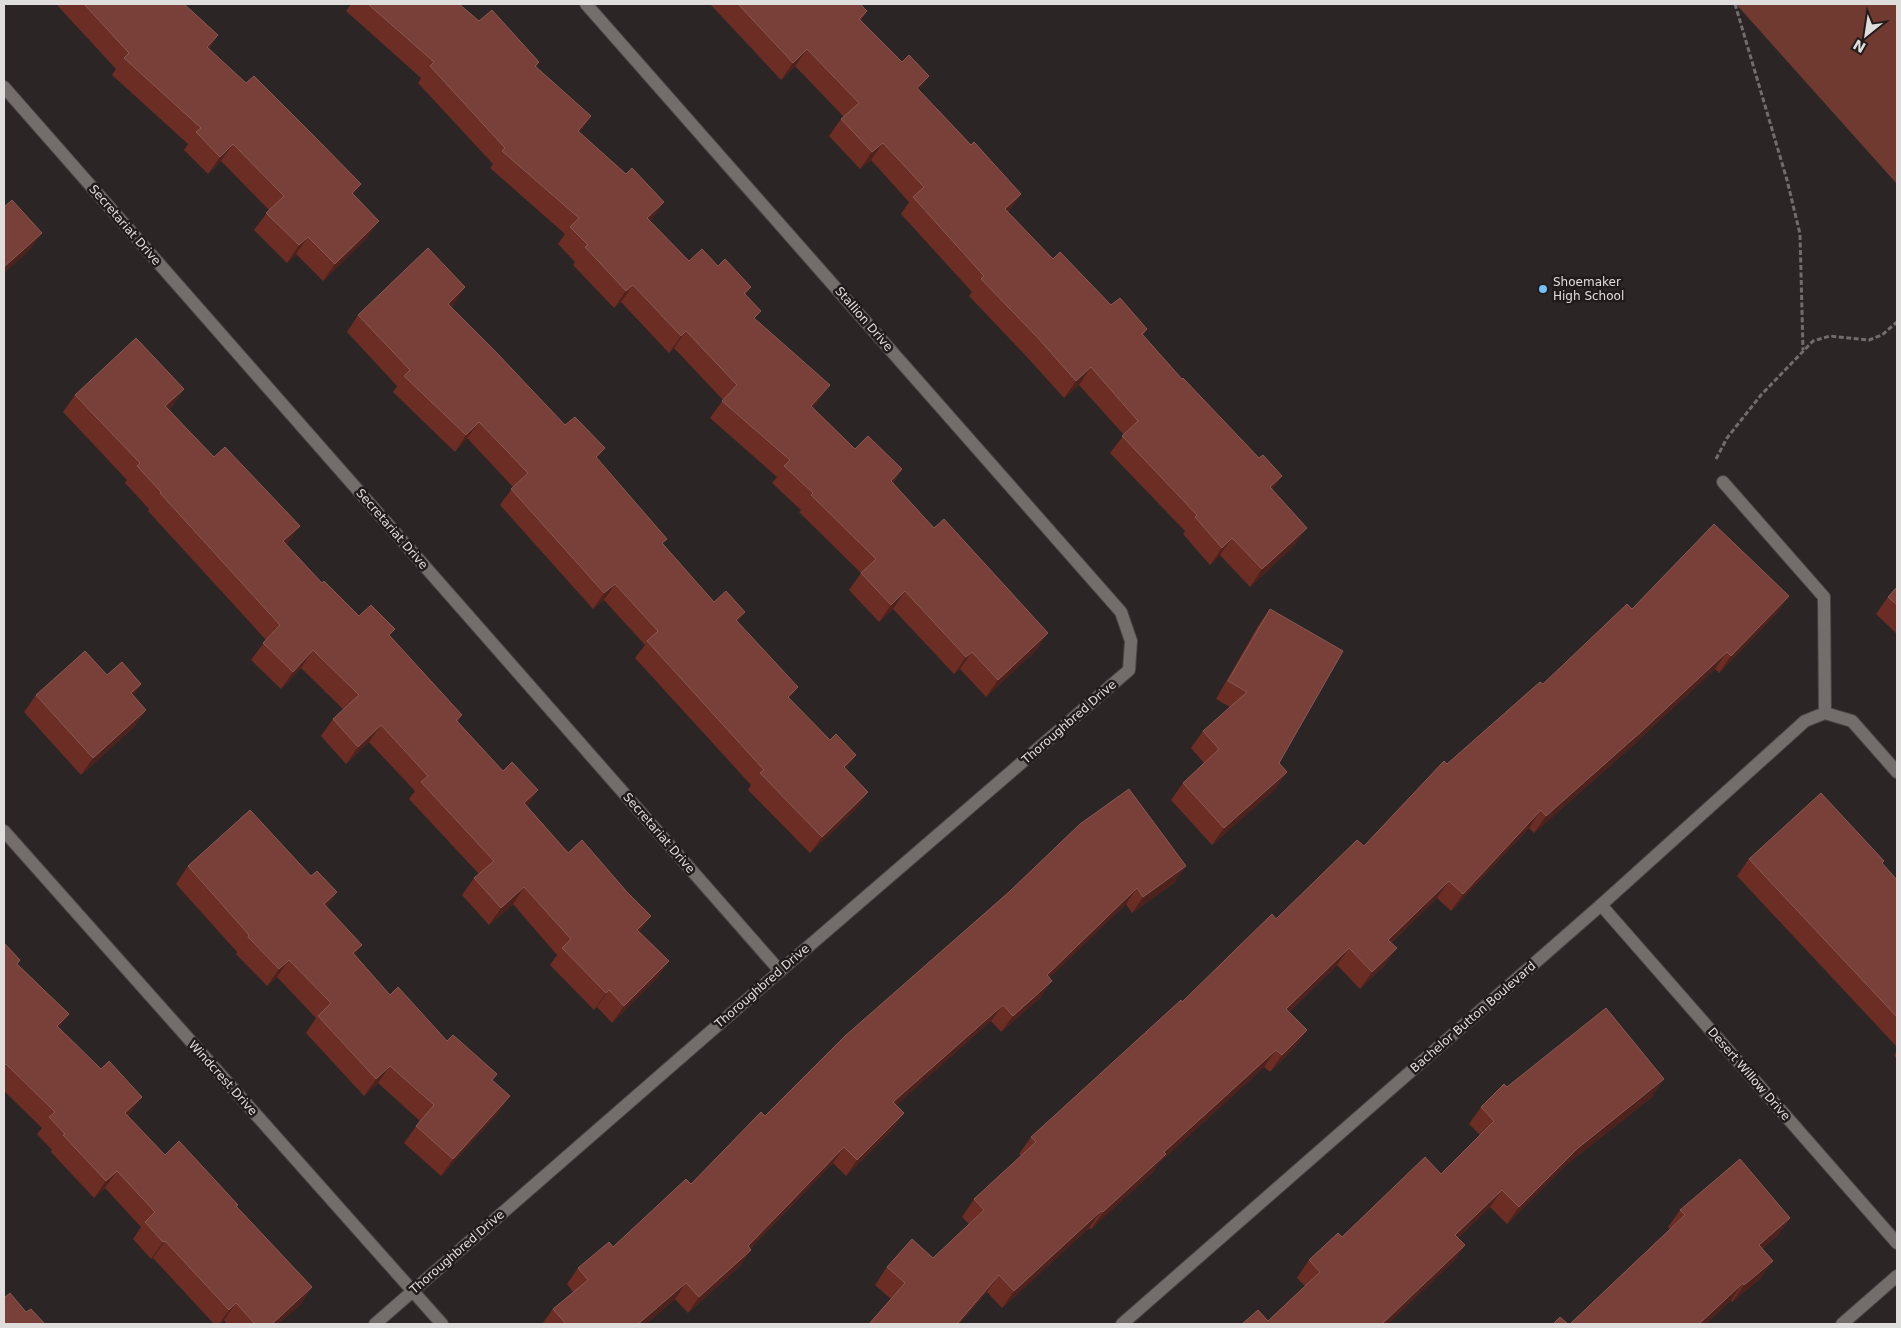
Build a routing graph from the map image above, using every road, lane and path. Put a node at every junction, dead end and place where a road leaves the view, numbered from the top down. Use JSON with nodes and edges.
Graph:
{"nodes":[{"id":1,"x":586,"y":4,"type":"edge"},
{"id":2,"x":1735,"y":4,"type":"edge"},
{"id":3,"x":4,"y":87,"type":"edge"},
{"id":4,"x":1897,"y":322,"type":"edge"},
{"id":5,"x":1803,"y":350,"type":"junction"},
{"id":6,"x":1723,"y":482,"type":"joint"},
{"id":7,"x":1131,"y":640,"type":"joint"},
{"id":8,"x":1825,"y":713,"type":"junction"},
{"id":9,"x":1897,"y":772,"type":"edge"},
{"id":10,"x":4,"y":832,"type":"edge"},
{"id":11,"x":1602,"y":905,"type":"junction"},
{"id":12,"x":780,"y":971,"type":"junction"},
{"id":13,"x":1897,"y":1243,"type":"edge"},
{"id":14,"x":1897,"y":1276,"type":"edge"},
{"id":15,"x":413,"y":1291,"type":"junction"},
{"id":16,"x":375,"y":1324,"type":"edge"},
{"id":17,"x":442,"y":1324,"type":"edge"},
{"id":18,"x":1122,"y":1324,"type":"edge"},
{"id":19,"x":1842,"y":1324,"type":"edge"}],
"edges":[{"from":1,"to":7,"type":"street","name":"Stallion Drive"},
{"from":2,"to":5,"type":"path"},
{"from":3,"to":12,"type":"street","name":"Secretariat Drive"},
{"from":4,"to":5,"type":"path"},
{"from":5,"to":6,"type":"path"},
{"from":6,"to":8,"type":"street"},
{"from":7,"to":12,"type":"street","name":"Thoroughbred Drive"},
{"from":8,"to":9,"type":"street"},
{"from":8,"to":11,"type":"street","name":"Bachelor Button Boulevard"},
{"from":10,"to":15,"type":"street","name":"Windcrest Drive"},
{"from":11,"to":13,"type":"street","name":"Desert Willow Drive"},
{"from":11,"to":18,"type":"street","name":"Bachelor Button Boulevard"},
{"from":12,"to":15,"type":"street","name":"Thoroughbred Drive"},
{"from":14,"to":19,"type":"street"},
{"from":15,"to":16,"type":"street","name":"Thoroughbred Drive"},
{"from":15,"to":17,"type":"street","name":"Windcrest Drive"}]}
